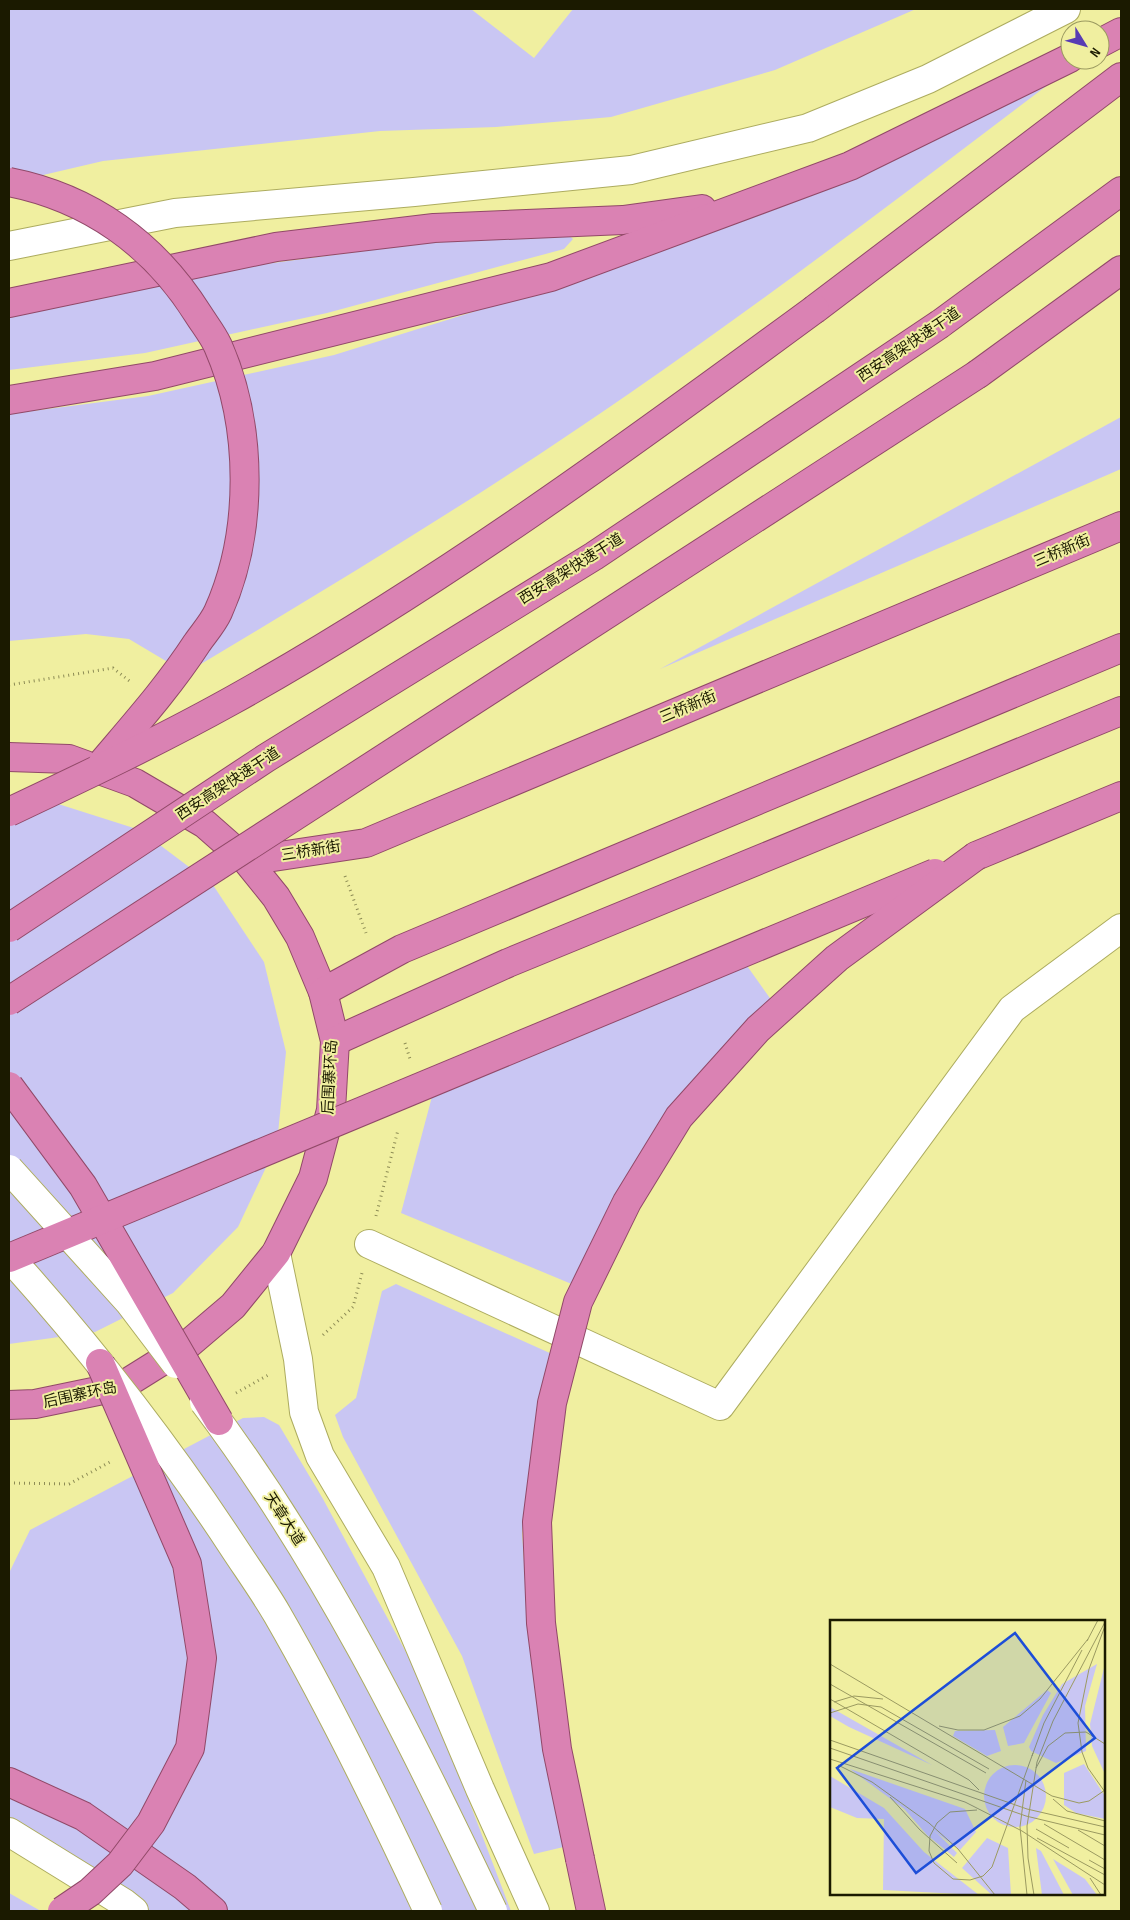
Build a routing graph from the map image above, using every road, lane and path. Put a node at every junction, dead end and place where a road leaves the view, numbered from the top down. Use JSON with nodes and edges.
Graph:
{"nodes":[{"id":1,"x":1066,"y":9,"type":"edge"},
{"id":2,"x":1060,"y":63,"type":"edge"},
{"id":3,"x":1121,"y":77,"type":"edge"},
{"id":4,"x":9,"y":182,"type":"edge"},
{"id":5,"x":1121,"y":191,"type":"edge"},
{"id":6,"x":753,"y":202,"type":"junction"},
{"id":7,"x":9,"y":246,"type":"edge"},
{"id":8,"x":1121,"y":270,"type":"edge"},
{"id":9,"x":9,"y":303,"type":"edge"},
{"id":10,"x":9,"y":400,"type":"edge"},
{"id":11,"x":1121,"y":526,"type":"edge"},
{"id":12,"x":1121,"y":648,"type":"edge"},
{"id":13,"x":9,"y":684,"type":"edge"},
{"id":14,"x":136,"y":687,"type":"dead end"},
{"id":15,"x":1121,"y":712,"type":"edge"},
{"id":16,"x":9,"y":758,"type":"edge"},
{"id":17,"x":94,"y":772,"type":"junction"},
{"id":18,"x":1121,"y":796,"type":"edge"},
{"id":19,"x":9,"y":812,"type":"edge"},
{"id":20,"x":334,"y":848,"type":"junction"},
{"id":21,"x":976,"y":856,"type":"junction"},
{"id":22,"x":247,"y":861,"type":"junction"},
{"id":23,"x":9,"y":928,"type":"edge"},
{"id":24,"x":1121,"y":928,"type":"edge"},
{"id":25,"x":377,"y":962,"type":"junction"},
{"id":26,"x":323,"y":992,"type":"junction"},
{"id":27,"x":9,"y":1001,"type":"edge"},
{"id":28,"x":396,"y":1014,"type":"junction"},
{"id":29,"x":335,"y":1041,"type":"junction"},
{"id":30,"x":410,"y":1060,"type":"dead end"},
{"id":31,"x":9,"y":1086,"type":"edge"},
{"id":32,"x":398,"y":1127,"type":"dead end"},
{"id":33,"x":9,"y":1170,"type":"edge"},
{"id":34,"x":369,"y":1244,"type":"junction"},
{"id":35,"x":276,"y":1253,"type":"junction"},
{"id":36,"x":9,"y":1257,"type":"edge"},
{"id":37,"x":298,"y":1359,"type":"junction"},
{"id":38,"x":100,"y":1363,"type":"junction"},
{"id":39,"x":230,"y":1396,"type":"dead end"},
{"id":40,"x":9,"y":1405,"type":"edge"},
{"id":41,"x":218,"y":1421,"type":"junction"},
{"id":42,"x":112,"y":1461,"type":"dead end"},
{"id":43,"x":9,"y":1483,"type":"edge"},
{"id":44,"x":9,"y":1782,"type":"edge"},
{"id":45,"x":9,"y":1832,"type":"edge"},
{"id":46,"x":62,"y":1911,"type":"edge"},
{"id":47,"x":134,"y":1911,"type":"edge"},
{"id":48,"x":213,"y":1911,"type":"edge"},
{"id":49,"x":428,"y":1911,"type":"edge"},
{"id":50,"x":493,"y":1911,"type":"edge"},
{"id":51,"x":535,"y":1911,"type":"edge"},
{"id":52,"x":591,"y":1911,"type":"edge"}],
"edges":[{"from":1,"to":7,"type":"street"},
{"from":2,"to":6,"type":"highway"},
{"from":3,"to":17,"type":"highway","bridge":true},
{"from":4,"to":17,"type":"highway","bridge":true},
{"from":5,"to":23,"type":"highway","name":"西安高架快速干道","bridge":true},
{"from":6,"to":9,"type":"highway"},
{"from":6,"to":10,"type":"highway"},
{"from":8,"to":27,"type":"highway","bridge":true},
{"from":11,"to":20,"type":"highway","name":"三桥新街"},
{"from":12,"to":25,"type":"highway"},
{"from":13,"to":14,"type":"path"},
{"from":15,"to":28,"type":"highway"},
{"from":16,"to":22,"type":"highway","name":"后围寨环岛"},
{"from":17,"to":19,"type":"highway","bridge":true},
{"from":18,"to":21,"type":"highway"},
{"from":20,"to":22,"type":"highway","name":"三桥新街"},
{"from":20,"to":25,"type":"path"},
{"from":21,"to":36,"type":"highway","bridge":true},
{"from":21,"to":52,"type":"highway","bridge":true},
{"from":22,"to":26,"type":"highway","name":"后围寨环岛"},
{"from":24,"to":34,"type":"street"},
{"from":25,"to":26,"type":"highway"},
{"from":26,"to":29,"type":"highway","name":"后围寨环岛"},
{"from":28,"to":29,"type":"highway"},
{"from":28,"to":30,"type":"path"},
{"from":29,"to":35,"type":"highway","name":"后围寨环岛"},
{"from":31,"to":41,"type":"highway","bridge":true},
{"from":32,"to":34,"type":"path"},
{"from":33,"to":41,"type":"street","name":"天章大道","bridge":true},
{"from":34,"to":37,"type":"path"},
{"from":35,"to":37,"type":"street"},
{"from":35,"to":40,"type":"highway","name":"后围寨环岛"},
{"from":36,"to":38,"type":"street","bridge":true},
{"from":37,"to":39,"type":"path"},
{"from":37,"to":51,"type":"street"},
{"from":38,"to":46,"type":"highway","bridge":true},
{"from":38,"to":49,"type":"street","bridge":true},
{"from":41,"to":50,"type":"street","name":"天章大道","bridge":true},
{"from":42,"to":43,"type":"path"},
{"from":44,"to":48,"type":"highway"},
{"from":45,"to":47,"type":"street"}]}
